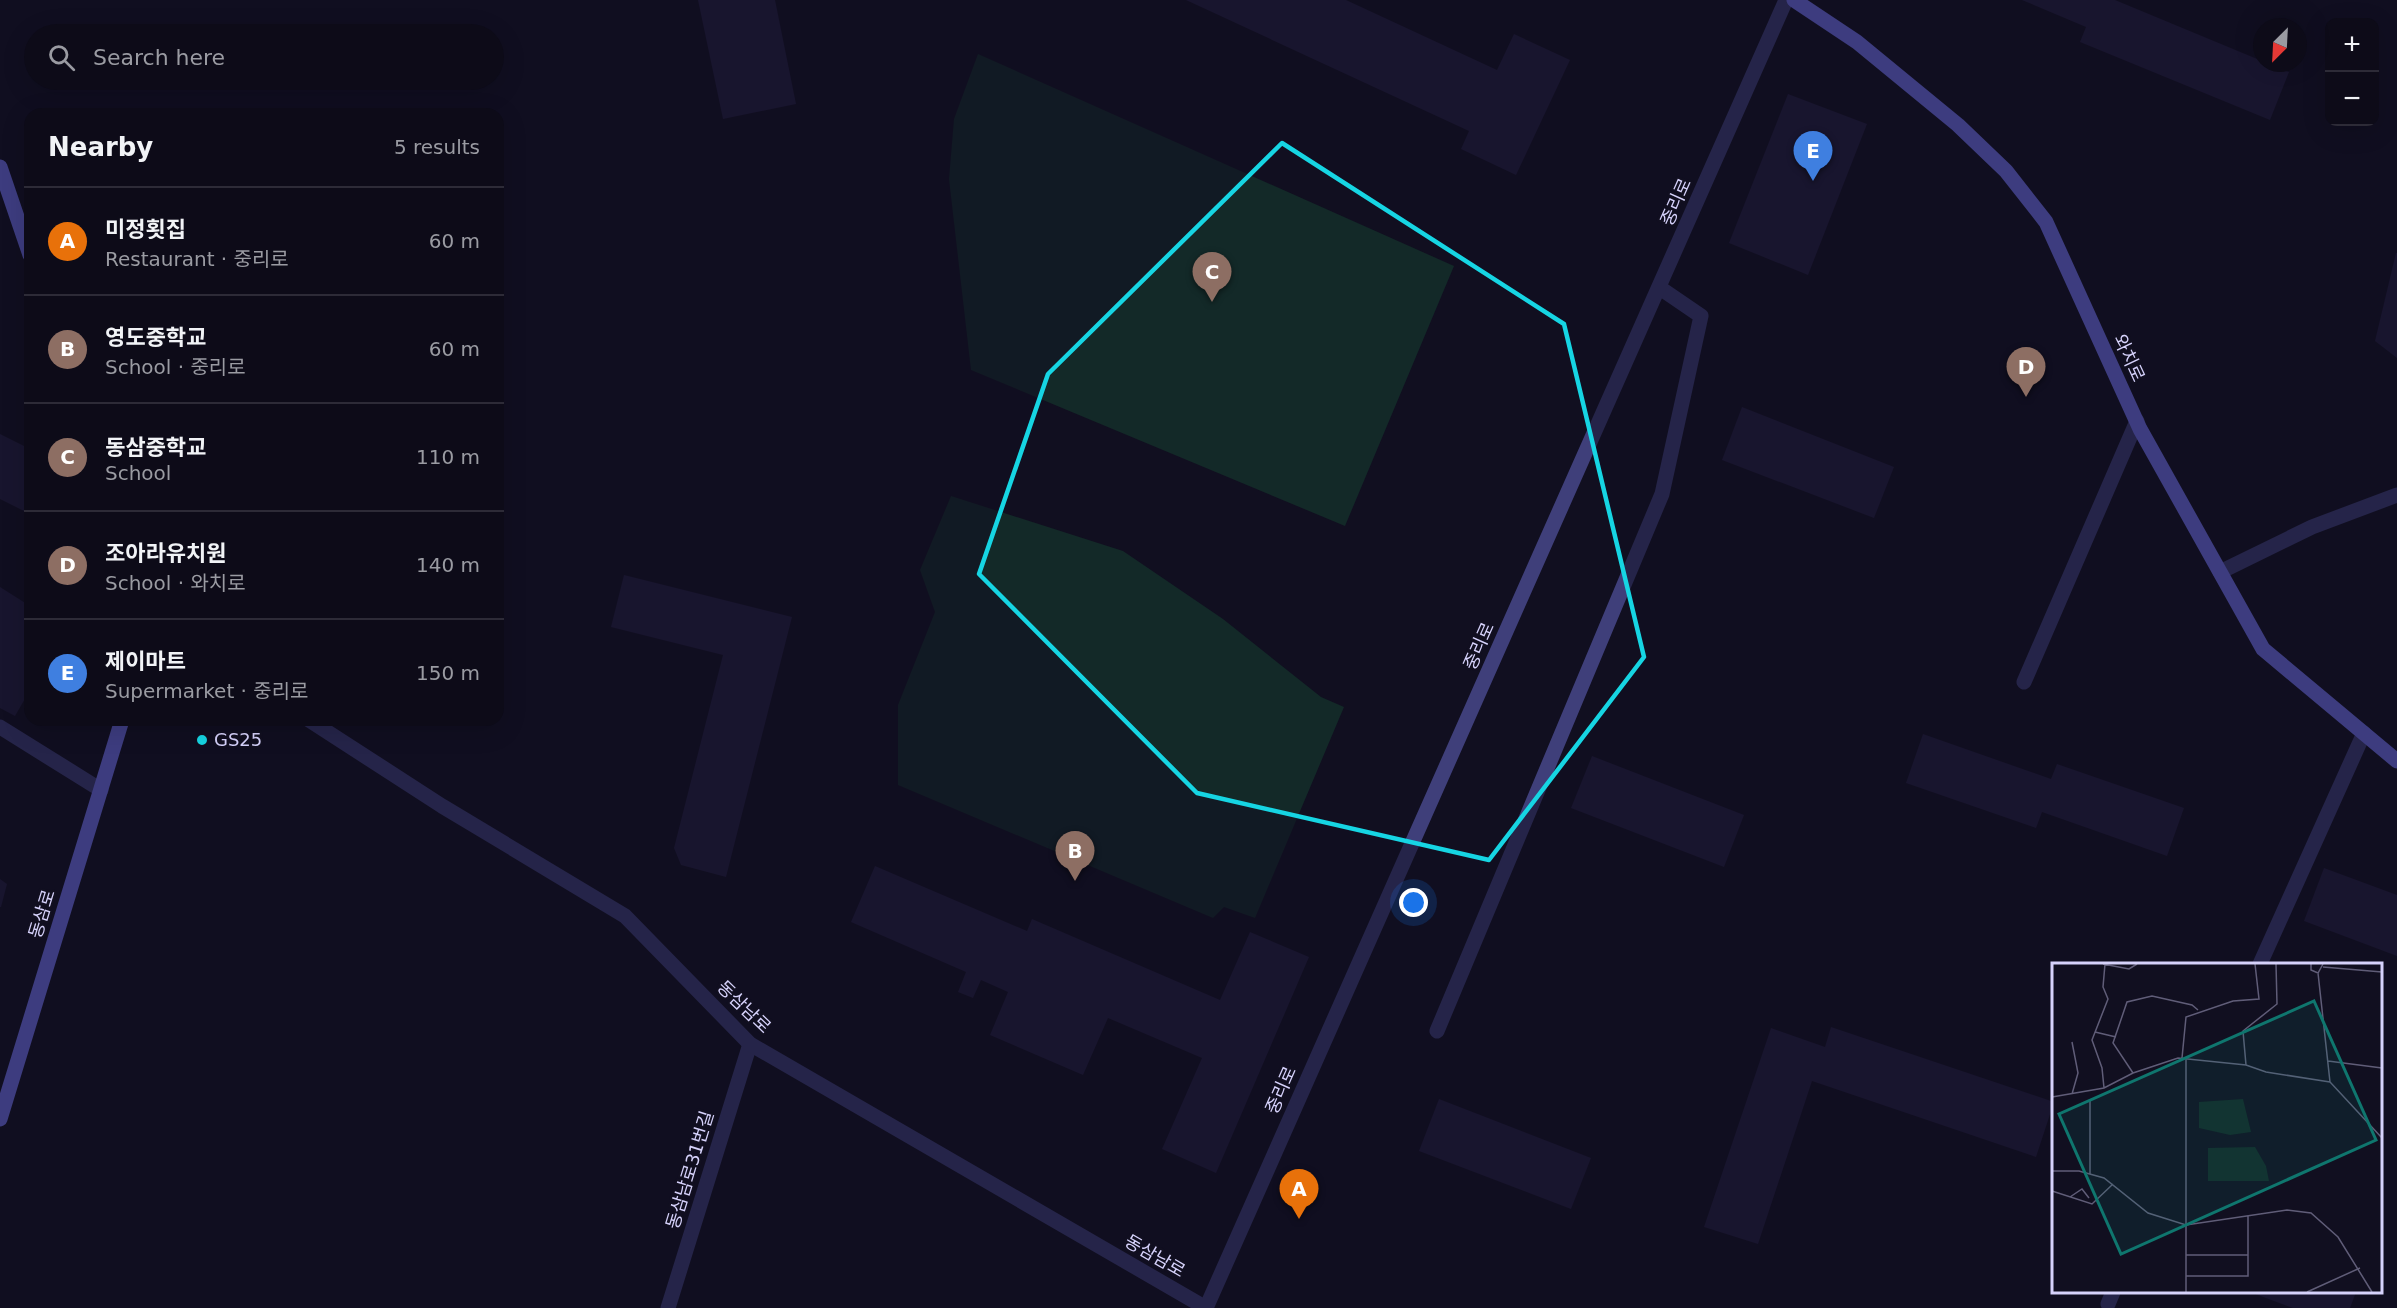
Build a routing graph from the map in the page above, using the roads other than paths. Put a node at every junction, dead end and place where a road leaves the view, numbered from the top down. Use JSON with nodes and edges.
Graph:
{"nodes":[{"id":1,"x":1786,"y":0,"type":"edge"},
{"id":2,"x":1794,"y":0,"type":"edge"},
{"id":3,"x":0,"y":166,"type":"edge"},
{"id":4,"x":24,"y":237,"type":"edge"},
{"id":5,"x":1660,"y":288,"type":"junction"},
{"id":6,"x":2137,"y":421,"type":"junction"},
{"id":7,"x":2397,"y":495,"type":"edge"},
{"id":8,"x":2220,"y":572,"type":"junction"},
{"id":9,"x":2024,"y":682,"type":"dead end"},
{"id":10,"x":120,"y":726,"type":"edge"},
{"id":11,"x":318,"y":726,"type":"edge"},
{"id":12,"x":0,"y":728,"type":"edge"},
{"id":13,"x":2364,"y":733,"type":"junction"},
{"id":14,"x":2397,"y":761,"type":"edge"},
{"id":15,"x":100,"y":790,"type":"junction"},
{"id":16,"x":2260,"y":963,"type":"edge"},
{"id":17,"x":1437,"y":1031,"type":"dead end"},
{"id":18,"x":750,"y":1044,"type":"junction"},
{"id":19,"x":0,"y":1119,"type":"edge"},
{"id":20,"x":668,"y":1308,"type":"edge"},
{"id":21,"x":1206,"y":1308,"type":"edge"}],
"edges":[{"from":1,"to":5,"type":"street","name":"중리로"},
{"from":2,"to":6,"type":"main road","name":"와치로"},
{"from":3,"to":4,"type":"main road"},
{"from":5,"to":17,"type":"street"},
{"from":5,"to":21,"type":"street","name":"중리로"},
{"from":6,"to":8,"type":"main road","name":"와치로"},
{"from":6,"to":9,"type":"street"},
{"from":7,"to":8,"type":"street"},
{"from":8,"to":13,"type":"main road","name":"와치로"},
{"from":10,"to":15,"type":"main road","name":"동삼로"},
{"from":11,"to":18,"type":"street","name":"동삼남로"},
{"from":12,"to":15,"type":"street"},
{"from":13,"to":14,"type":"main road","name":"와치로"},
{"from":13,"to":16,"type":"street"},
{"from":15,"to":19,"type":"main road","name":"동삼로"},
{"from":18,"to":20,"type":"street","name":"동삼남로31번길"},
{"from":18,"to":21,"type":"street","name":"동삼남로"}]}
